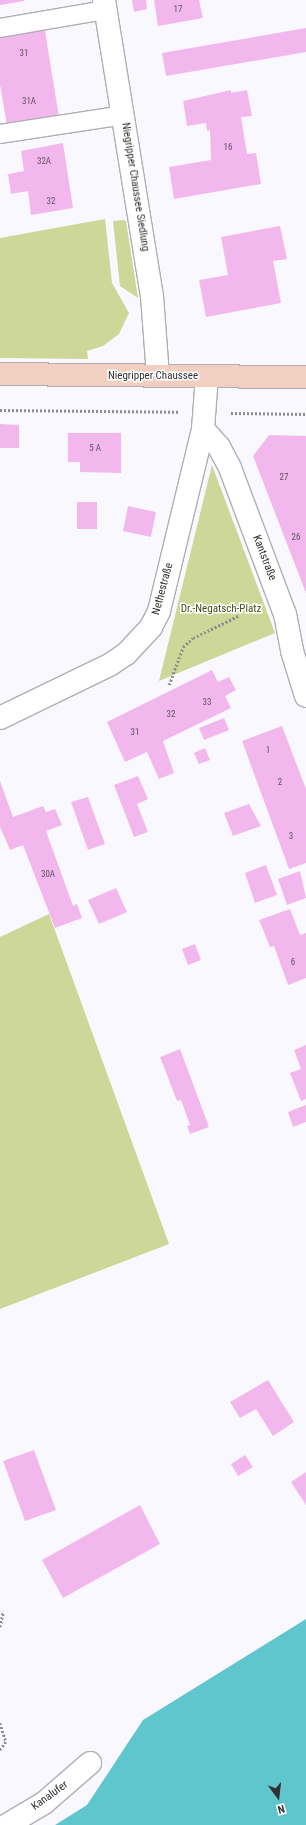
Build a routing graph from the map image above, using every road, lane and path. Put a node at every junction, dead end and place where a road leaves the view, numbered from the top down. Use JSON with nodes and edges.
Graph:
{"nodes":[{"id":1,"x":104,"y":5,"type":"edge"},
{"id":2,"x":0,"y":28,"type":"edge"},
{"id":3,"x":124,"y":115,"type":"junction"},
{"id":4,"x":0,"y":134,"type":"edge"},
{"id":5,"x":0,"y":374,"type":"edge"},
{"id":6,"x":158,"y":376,"type":"junction"},
{"id":7,"x":207,"y":376,"type":"junction"},
{"id":8,"x":306,"y":377,"type":"edge"},
{"id":9,"x":0,"y":410,"type":"edge"},
{"id":10,"x":306,"y":414,"type":"edge"},
{"id":11,"x":205,"y":421,"type":"junction"},
{"id":12,"x":240,"y":614,"type":"dead end"},
{"id":13,"x":169,"y":685,"type":"dead end"},
{"id":14,"x":306,"y":696,"type":"edge"},
{"id":15,"x":0,"y":718,"type":"edge"},
{"id":16,"x":3,"y":1611,"type":"dead end"},
{"id":17,"x":0,"y":1627,"type":"edge"},
{"id":18,"x":0,"y":1724,"type":"edge"},
{"id":19,"x":0,"y":1750,"type":"edge"},
{"id":20,"x":90,"y":1763,"type":"dead end"},
{"id":21,"x":7,"y":1825,"type":"edge"}],
"edges":[{"from":1,"to":2,"type":"lane"},
{"from":1,"to":3,"type":"street","name":"Niegripper Chaussee Siedlung"},
{"from":3,"to":4,"type":"lane"},
{"from":3,"to":6,"type":"street","name":"Niegripper Chaussee Siedlung"},
{"from":5,"to":6,"type":"main road","name":"Niegripper Chaussee"},
{"from":6,"to":7,"type":"main road","name":"Niegripper Chaussee"},
{"from":7,"to":8,"type":"main road","name":"Niegripper Chaussee"},
{"from":7,"to":11,"type":"street","name":"Nethestraße"},
{"from":9,"to":11,"type":"path"},
{"from":10,"to":11,"type":"path"},
{"from":11,"to":14,"type":"street","name":"Kantstraße"},
{"from":11,"to":15,"type":"street","name":"Nethestraße"},
{"from":12,"to":13,"type":"path"},
{"from":16,"to":17,"type":"path"},
{"from":18,"to":19,"type":"path"},
{"from":20,"to":21,"type":"street","name":"Kanalufer"}]}
